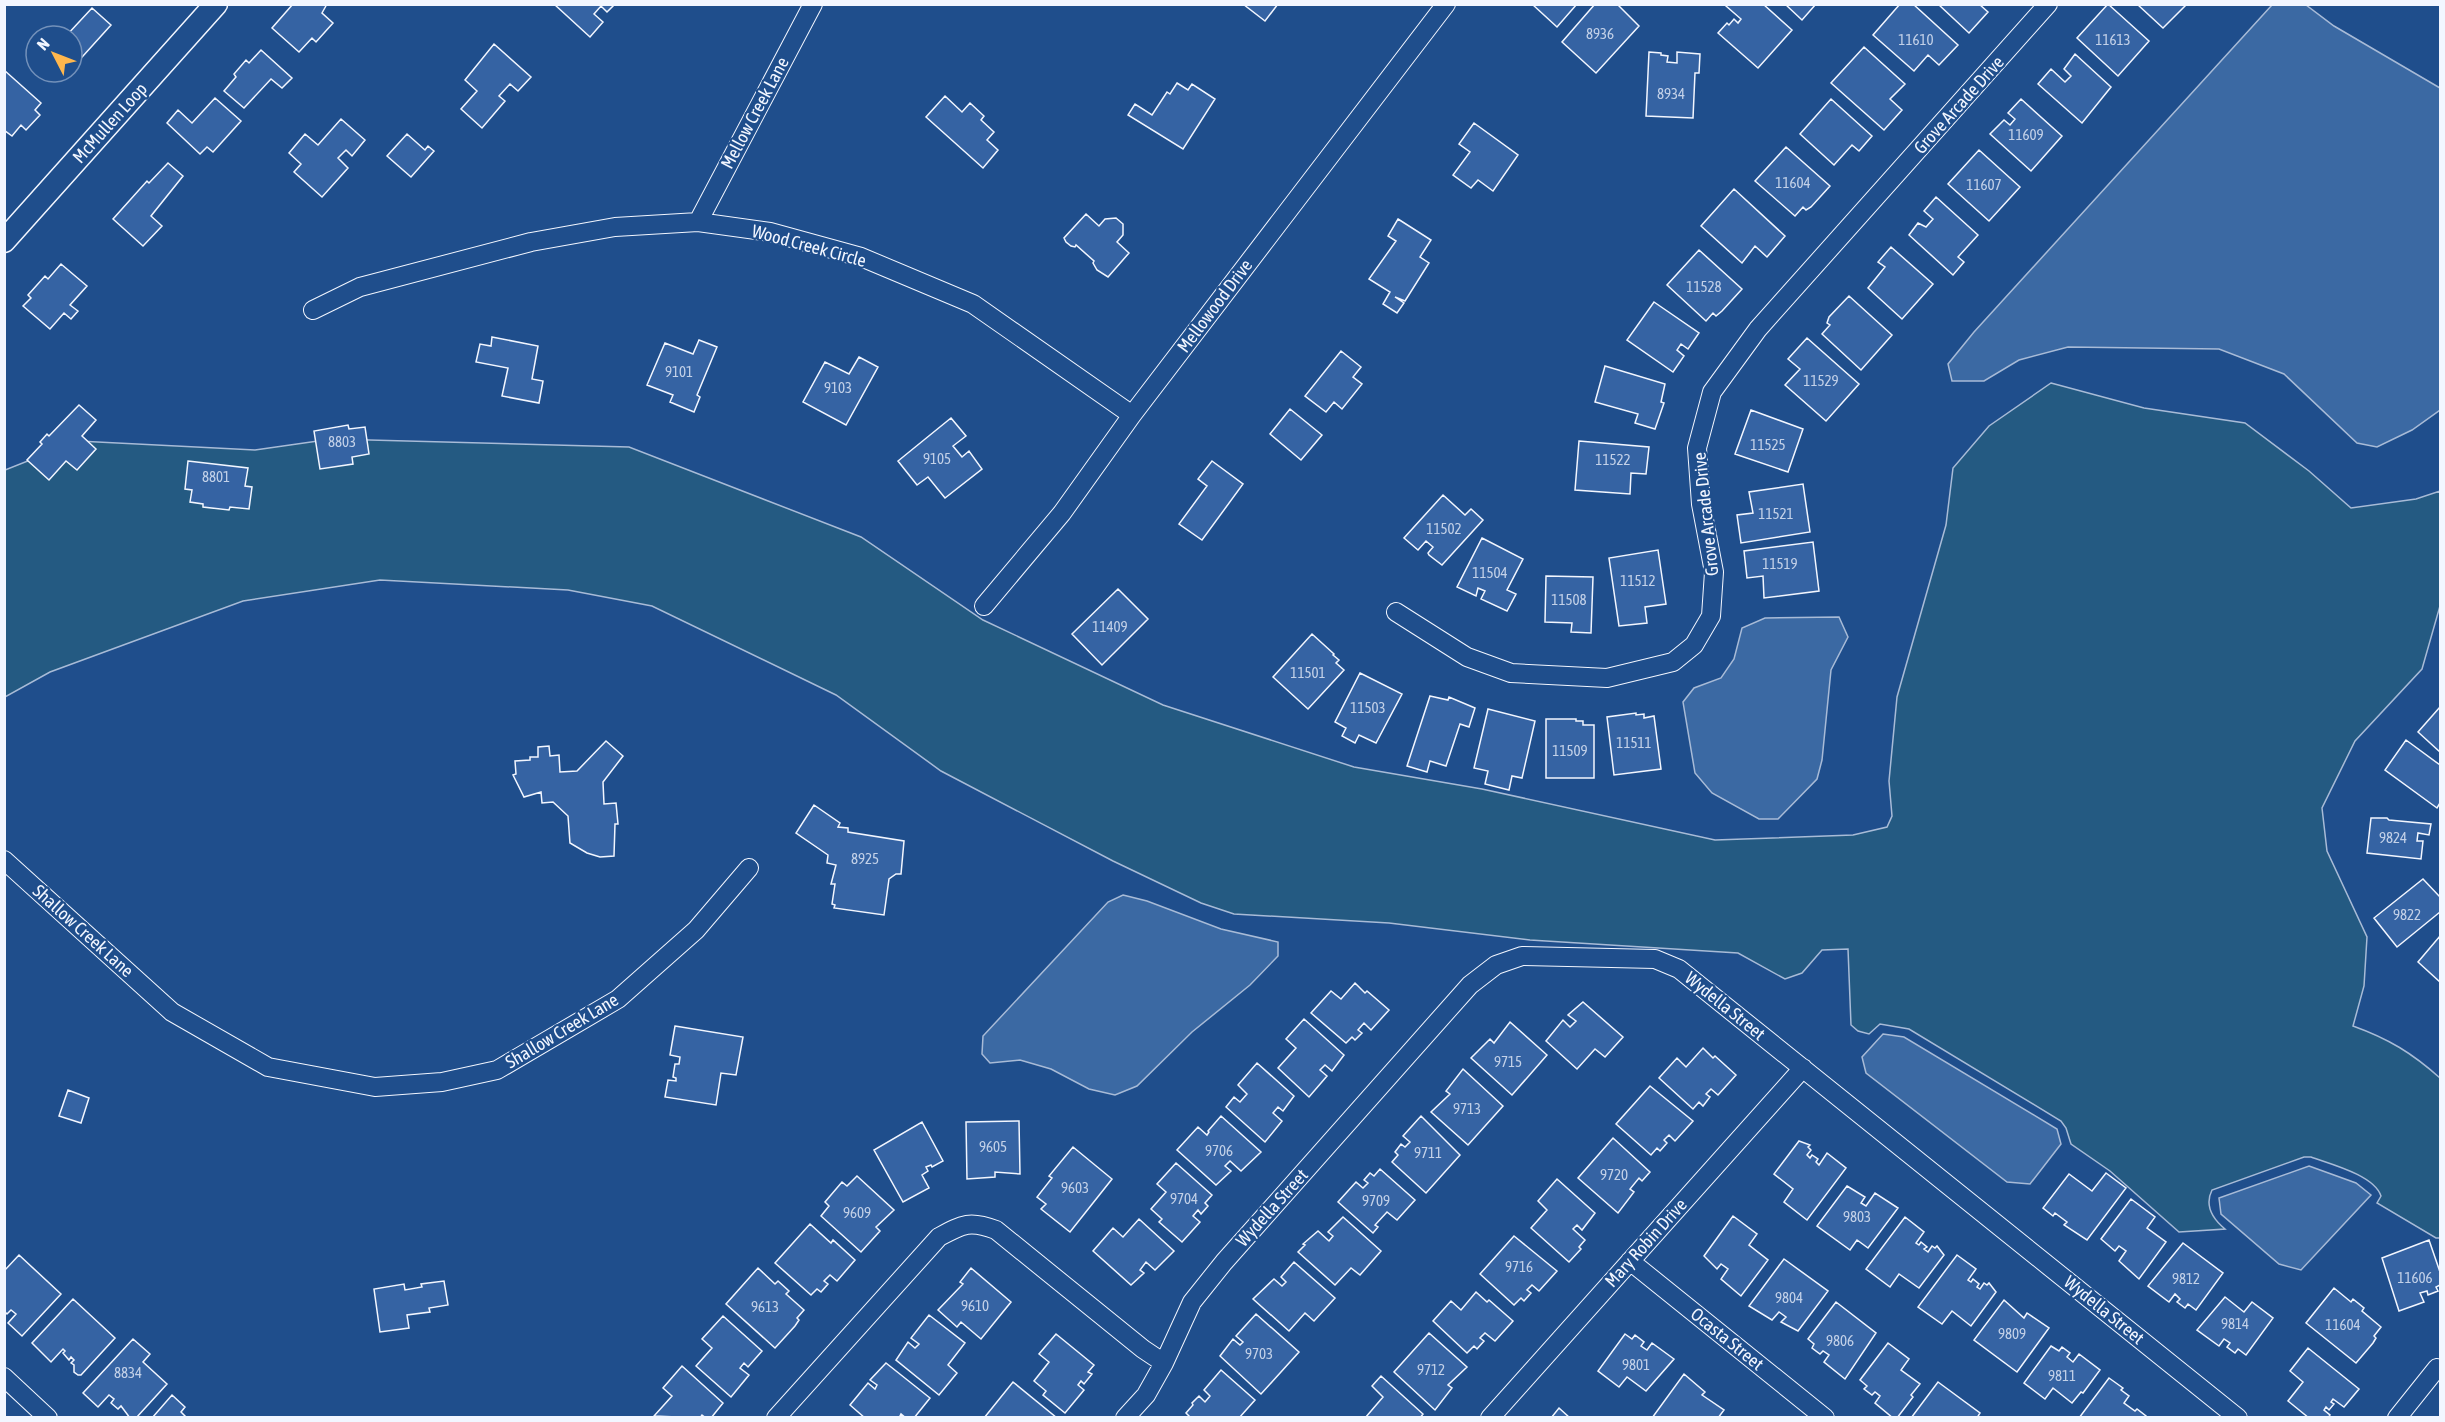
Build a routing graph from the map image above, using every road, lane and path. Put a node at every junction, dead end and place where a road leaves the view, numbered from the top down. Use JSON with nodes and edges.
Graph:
{"nodes":[{"id":1,"x":216,"y":4,"type":"edge"},
{"id":2,"x":813,"y":4,"type":"edge"},
{"id":3,"x":1446,"y":4,"type":"edge"},
{"id":4,"x":2048,"y":4,"type":"edge"},
{"id":5,"x":698,"y":222,"type":"junction"},
{"id":6,"x":4,"y":241,"type":"edge"},
{"id":7,"x":313,"y":310,"type":"dead end"},
{"id":8,"x":1132,"y":415,"type":"junction"},
{"id":9,"x":984,"y":606,"type":"dead end"},
{"id":10,"x":1396,"y":612,"type":"dead end"},
{"id":11,"x":4,"y":860,"type":"edge"},
{"id":12,"x":749,"y":868,"type":"dead end"},
{"id":13,"x":1803,"y":1068,"type":"junction"},
{"id":14,"x":1630,"y":1261,"type":"junction"},
{"id":15,"x":1164,"y":1363,"type":"junction"},
{"id":16,"x":2437,"y":1368,"type":"dead end"},
{"id":17,"x":4,"y":1377,"type":"edge"},
{"id":18,"x":48,"y":1418,"type":"edge"},
{"id":19,"x":776,"y":1418,"type":"edge"},
{"id":20,"x":1125,"y":1418,"type":"edge"},
{"id":21,"x":1490,"y":1418,"type":"edge"},
{"id":22,"x":1825,"y":1418,"type":"edge"},
{"id":23,"x":2238,"y":1418,"type":"edge"},
{"id":24,"x":2397,"y":1418,"type":"edge"}],
"edges":[{"from":1,"to":6,"type":"street","name":"McMullen Loop"},
{"from":2,"to":5,"type":"street","name":"Mellow Creek Lane"},
{"from":3,"to":8,"type":"street","name":"Mellowood Drive"},
{"from":4,"to":10,"type":"street","name":"Grove Arcade Drive"},
{"from":5,"to":7,"type":"street","name":"Wood Creek Circle"},
{"from":5,"to":8,"type":"street","name":"Wood Creek Circle"},
{"from":8,"to":9,"type":"street","name":"Mellowood Drive"},
{"from":11,"to":12,"type":"street","name":"Shallow Creek Lane"},
{"from":13,"to":14,"type":"street","name":"Mary Robin Drive"},
{"from":13,"to":15,"type":"street","name":"Wydella Street"},
{"from":13,"to":23,"type":"street","name":"Wydella Street"},
{"from":14,"to":21,"type":"street","name":"Mary Robin Drive"},
{"from":14,"to":22,"type":"street","name":"Ocasta Street"},
{"from":15,"to":19,"type":"street"},
{"from":15,"to":20,"type":"street","name":"Wydella Street"},
{"from":16,"to":24,"type":"street"},
{"from":17,"to":18,"type":"street"}]}
